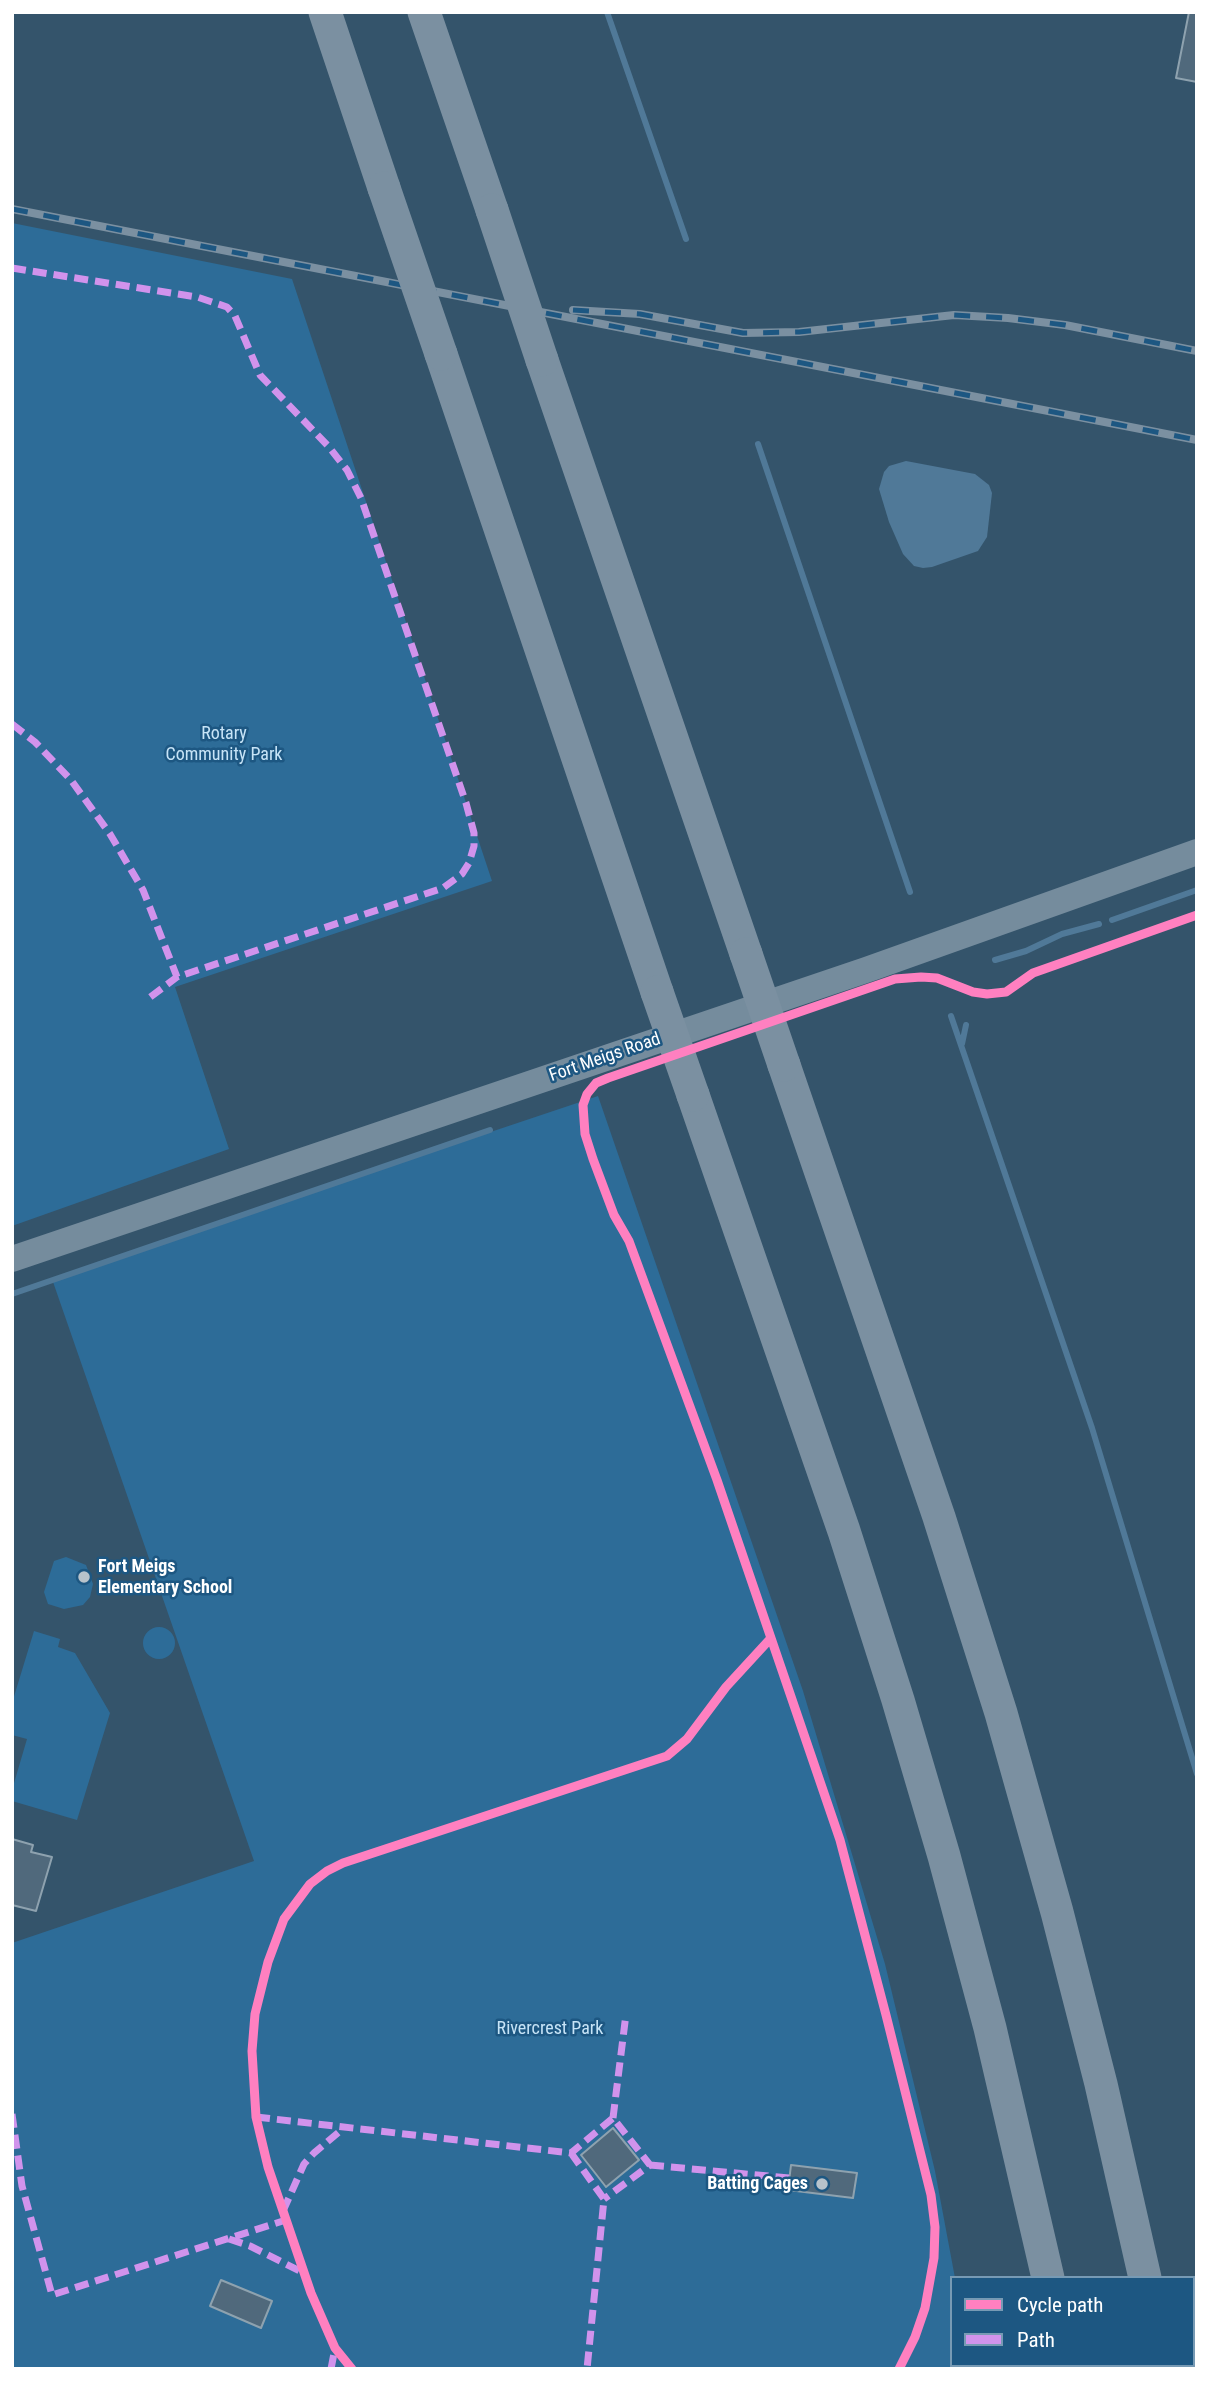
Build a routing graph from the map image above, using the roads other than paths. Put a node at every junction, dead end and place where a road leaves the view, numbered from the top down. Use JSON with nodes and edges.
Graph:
{"nodes":[{"id":1,"x":325,"y":12,"type":"edge"},
{"id":2,"x":424,"y":12,"type":"edge"},
{"id":3,"x":1197,"y":852,"type":"edge"},
{"id":4,"x":12,"y":1259,"type":"edge"},
{"id":5,"x":1048,"y":2276,"type":"edge"},
{"id":6,"x":1145,"y":2276,"type":"edge"}],
"edges":[{"from":1,"to":5,"type":"highway","bridge":true},
{"from":2,"to":6,"type":"highway","bridge":true},
{"from":3,"to":4,"type":"street","name":"Fort Meigs Road"}]}
